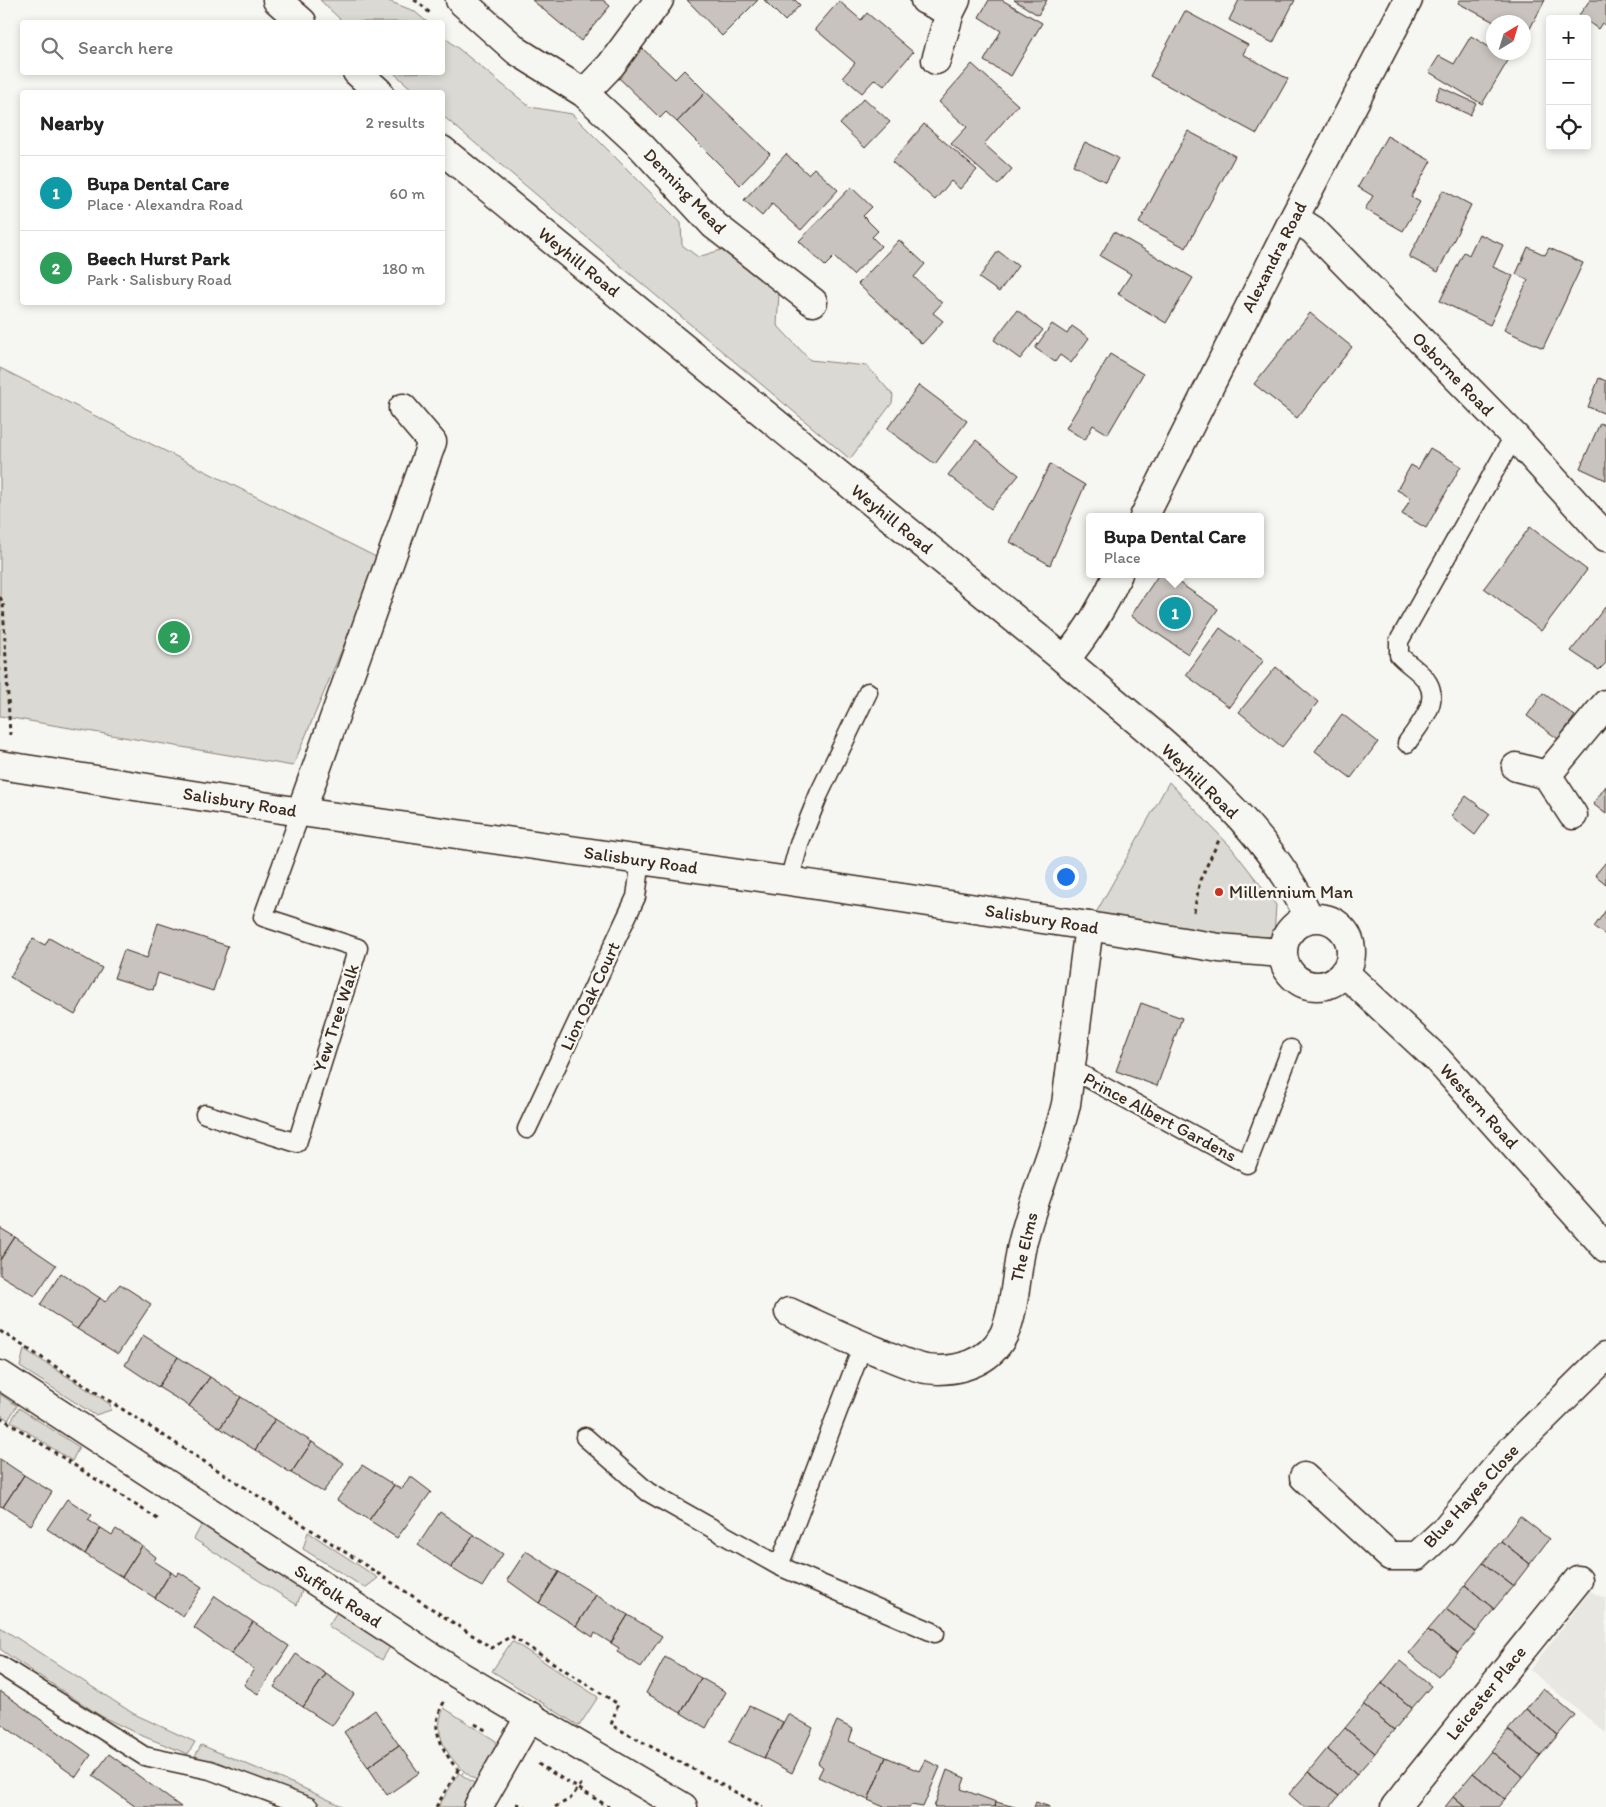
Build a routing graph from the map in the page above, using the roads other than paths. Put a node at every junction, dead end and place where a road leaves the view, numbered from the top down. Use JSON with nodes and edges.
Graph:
{"nodes":[{"id":1,"x":277,"y":0,"type":"edge"},
{"id":2,"x":460,"y":0,"type":"edge"},
{"id":3,"x":659,"y":0,"type":"edge"},
{"id":4,"x":925,"y":0,"type":"edge"},
{"id":5,"x":1408,"y":0,"type":"edge"},
{"id":6,"x":953,"y":6,"type":"edge"},
{"id":7,"x":300,"y":20,"type":"edge"},
{"id":8,"x":936,"y":60,"type":"dead end"},
{"id":9,"x":360,"y":75,"type":"edge"},
{"id":10,"x":377,"y":90,"type":"edge"},
{"id":11,"x":584,"y":93,"type":"junction"},
{"id":12,"x":445,"y":152,"type":"edge"},
{"id":13,"x":1294,"y":218,"type":"junction"},
{"id":14,"x":813,"y":302,"type":"dead end"},
{"id":15,"x":403,"y":408,"type":"dead end"},
{"id":16,"x":1514,"y":436,"type":"junction"},
{"id":17,"x":1146,"y":513,"type":"edge"},
{"id":18,"x":1606,"y":537,"type":"edge"},
{"id":19,"x":1116,"y":578,"type":"edge"},
{"id":20,"x":1064,"y":660,"type":"junction"},
{"id":21,"x":868,"y":692,"type":"dead end"},
{"id":22,"x":1606,"y":704,"type":"edge"},
{"id":23,"x":1407,"y":743,"type":"dead end"},
{"id":24,"x":5,"y":765,"type":"edge"},
{"id":25,"x":1516,"y":767,"type":"dead end"},
{"id":26,"x":1547,"y":775,"type":"junction"},
{"id":27,"x":301,"y":812,"type":"junction"},
{"id":28,"x":1573,"y":815,"type":"dead end"},
{"id":29,"x":642,"y":860,"type":"junction"},
{"id":30,"x":789,"y":881,"type":"junction"},
{"id":31,"x":1309,"y":918,"type":"junction"},
{"id":32,"x":1089,"y":926,"type":"junction"},
{"id":33,"x":1282,"y":953,"type":"junction"},
{"id":34,"x":1344,"y":972,"type":"junction"},
{"id":35,"x":1291,"y":1050,"type":"dead end"},
{"id":36,"x":1071,"y":1069,"type":"junction"},
{"id":37,"x":205,"y":1114,"type":"dead end"},
{"id":38,"x":527,"y":1129,"type":"dead end"},
{"id":39,"x":1606,"y":1248,"type":"edge"},
{"id":40,"x":789,"y":1312,"type":"dead end"},
{"id":41,"x":863,"y":1345,"type":"junction"},
{"id":42,"x":1606,"y":1356,"type":"edge"},
{"id":43,"x":0,"y":1375,"type":"edge"},
{"id":44,"x":585,"y":1437,"type":"dead end"},
{"id":45,"x":1304,"y":1477,"type":"dead end"},
{"id":46,"x":779,"y":1566,"type":"junction"},
{"id":47,"x":1578,"y":1580,"type":"dead end"},
{"id":48,"x":935,"y":1633,"type":"dead end"},
{"id":49,"x":0,"y":1664,"type":"edge"},
{"id":50,"x":530,"y":1716,"type":"junction"},
{"id":51,"x":483,"y":1798,"type":"edge"},
{"id":52,"x":309,"y":1807,"type":"edge"},
{"id":53,"x":683,"y":1807,"type":"edge"},
{"id":54,"x":1395,"y":1807,"type":"edge"}],
"edges":[{"from":1,"to":7,"type":"street"},
{"from":2,"to":11,"type":"street","name":"Denning Mead"},
{"from":3,"to":11,"type":"street"},
{"from":4,"to":6,"type":"street"},
{"from":5,"to":13,"type":"street","name":"Alexandra Road"},
{"from":6,"to":8,"type":"street"},
{"from":9,"to":10,"type":"street"},
{"from":11,"to":14,"type":"street","name":"Denning Mead"},
{"from":12,"to":20,"type":"street","name":"Weyhill Road"},
{"from":13,"to":16,"type":"street","name":"Osborne Road"},
{"from":13,"to":17,"type":"street","name":"Alexandra Road"},
{"from":15,"to":27,"type":"street"},
{"from":16,"to":18,"type":"street","name":"Osborne Road"},
{"from":16,"to":23,"type":"lane"},
{"from":19,"to":20,"type":"street"},
{"from":20,"to":31,"type":"street","name":"Weyhill Road"},
{"from":21,"to":30,"type":"lane"},
{"from":22,"to":26,"type":"street"},
{"from":24,"to":27,"type":"street","name":"Salisbury Road"},
{"from":25,"to":26,"type":"street"},
{"from":26,"to":28,"type":"street"},
{"from":27,"to":29,"type":"street","name":"Salisbury Road"},
{"from":27,"to":37,"type":"lane","name":"Yew Tree Walk"},
{"from":29,"to":30,"type":"street","name":"Salisbury Road"},
{"from":29,"to":38,"type":"lane","name":"Lion Oak Court"},
{"from":30,"to":32,"type":"street","name":"Salisbury Road"},
{"from":31,"to":33,"type":"street"},
{"from":31,"to":34,"type":"street"},
{"from":32,"to":33,"type":"street","name":"Salisbury Road"},
{"from":32,"to":36,"type":"street","name":"The Elms"},
{"from":33,"to":34,"type":"street"},
{"from":34,"to":39,"type":"street","name":"Western Road"},
{"from":35,"to":36,"type":"lane","name":"Prince Albert Gardens"},
{"from":36,"to":41,"type":"street","name":"The Elms"},
{"from":40,"to":41,"type":"street","name":"The Elms"},
{"from":41,"to":46,"type":"lane"},
{"from":42,"to":45,"type":"street","name":"Blue Hayes Close"},
{"from":43,"to":50,"type":"street","name":"Suffolk Road"},
{"from":44,"to":46,"type":"lane"},
{"from":46,"to":48,"type":"lane"},
{"from":47,"to":54,"type":"street","name":"Leicester Place"},
{"from":49,"to":52,"type":"lane"},
{"from":50,"to":51,"type":"street"},
{"from":50,"to":53,"type":"street","name":"Suffolk Road"}]}
